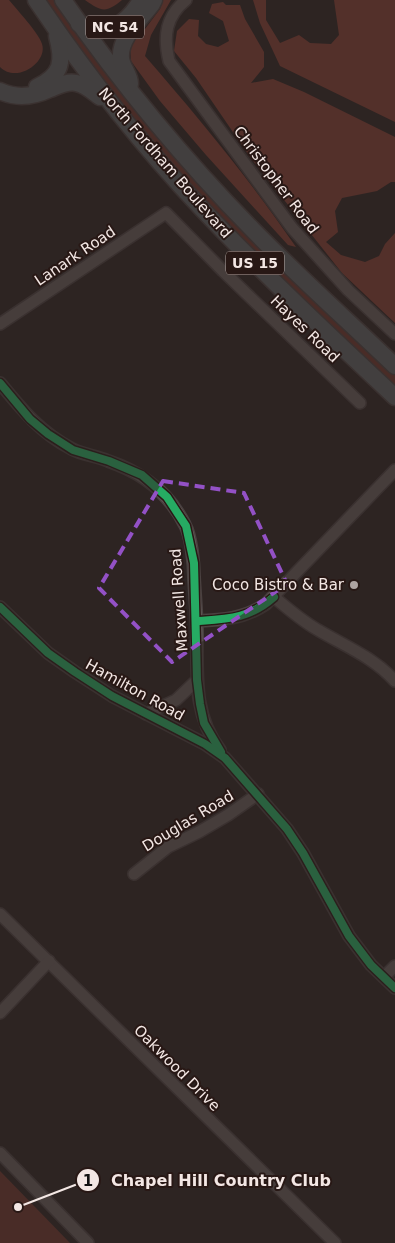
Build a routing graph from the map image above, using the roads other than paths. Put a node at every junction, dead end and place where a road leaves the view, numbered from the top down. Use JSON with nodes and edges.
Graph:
{"nodes":[{"id":1,"x":36,"y":0,"type":"edge"},
{"id":2,"x":63,"y":0,"type":"edge"},
{"id":3,"x":141,"y":0,"type":"edge"},
{"id":4,"x":154,"y":0,"type":"edge"},
{"id":5,"x":186,"y":0,"type":"edge"},
{"id":6,"x":79,"y":24,"type":"junction"},
{"id":7,"x":56,"y":29,"type":"junction"},
{"id":8,"x":0,"y":82,"type":"edge"},
{"id":9,"x":0,"y":91,"type":"edge"},
{"id":10,"x":131,"y":94,"type":"junction"},
{"id":11,"x":124,"y":119,"type":"junction"},
{"id":12,"x":166,"y":213,"type":"joint"},
{"id":13,"x":0,"y":324,"type":"edge"},
{"id":14,"x":395,"y":334,"type":"edge"},
{"id":15,"x":395,"y":366,"type":"edge"},
{"id":16,"x":0,"y":383,"type":"edge"},
{"id":17,"x":395,"y":397,"type":"edge"},
{"id":18,"x":360,"y":403,"type":"dead end"},
{"id":19,"x":395,"y":470,"type":"edge"},
{"id":20,"x":274,"y":597,"type":"junction"},
{"id":21,"x":0,"y":607,"type":"edge"},
{"id":22,"x":197,"y":621,"type":"junction"},
{"id":23,"x":197,"y":680,"type":"junction"},
{"id":24,"x":395,"y":681,"type":"edge"},
{"id":25,"x":146,"y":714,"type":"junction"},
{"id":26,"x":225,"y":758,"type":"junction"},
{"id":27,"x":258,"y":794,"type":"junction"},
{"id":28,"x":134,"y":874,"type":"dead end"},
{"id":29,"x":0,"y":914,"type":"edge"},
{"id":30,"x":49,"y":962,"type":"junction"},
{"id":31,"x":395,"y":966,"type":"edge"},
{"id":32,"x":384,"y":977,"type":"junction"},
{"id":33,"x":395,"y":988,"type":"edge"},
{"id":34,"x":0,"y":1013,"type":"edge"},
{"id":35,"x":0,"y":1153,"type":"edge"},
{"id":36,"x":88,"y":1243,"type":"edge"},
{"id":37,"x":334,"y":1243,"type":"edge"}],
"edges":[{"from":1,"to":7,"type":"highway","name":"North Fordham Boulevard","number":"US 15"},
{"from":2,"to":6,"type":"highway","name":"North Fordham Boulevard","number":"US 15"},
{"from":3,"to":6,"type":"highway","number":"NC 54"},
{"from":4,"to":10,"type":"highway"},
{"from":5,"to":14,"type":"street","name":"Christopher Road"},
{"from":6,"to":10,"type":"highway","name":"North Fordham Boulevard","number":"US 15"},
{"from":7,"to":8,"type":"highway"},
{"from":7,"to":11,"type":"highway","name":"North Fordham Boulevard","number":"US 15"},
{"from":9,"to":11,"type":"highway"},
{"from":10,"to":15,"type":"highway","name":"North Fordham Boulevard","number":"US 15"},
{"from":11,"to":17,"type":"highway","name":"North Fordham Boulevard","number":"US 15"},
{"from":12,"to":13,"type":"street","name":"Lanark Road"},
{"from":12,"to":18,"type":"street","name":"Hayes Road"},
{"from":16,"to":22,"type":"street","name":"Maxwell Road"},
{"from":19,"to":20,"type":"street"},
{"from":20,"to":22,"type":"street"},
{"from":20,"to":24,"type":"street"},
{"from":21,"to":25,"type":"street","name":"Hamilton Road"},
{"from":22,"to":23,"type":"street","name":"Maxwell Road"},
{"from":23,"to":25,"type":"street"},
{"from":23,"to":26,"type":"street","name":"Maxwell Road"},
{"from":25,"to":26,"type":"street","name":"Hamilton Road"},
{"from":26,"to":27,"type":"street","name":"Hamilton Road"},
{"from":27,"to":28,"type":"street","name":"Douglas Road"},
{"from":27,"to":32,"type":"street","name":"Hamilton Road"},
{"from":29,"to":30,"type":"street","name":"Oakwood Drive"},
{"from":30,"to":34,"type":"street"},
{"from":30,"to":37,"type":"street","name":"Oakwood Drive"},
{"from":31,"to":32,"type":"street"},
{"from":32,"to":33,"type":"street","name":"Hamilton Road"},
{"from":35,"to":36,"type":"street"}]}
